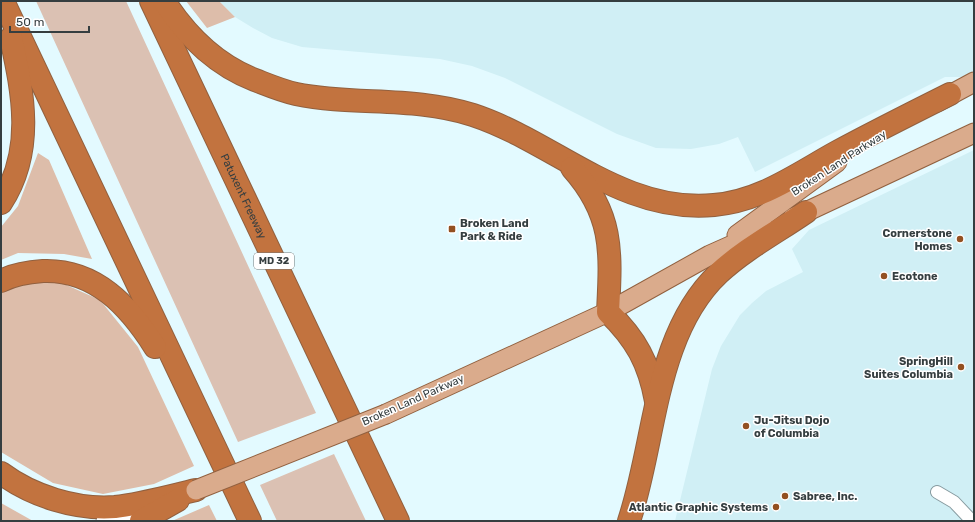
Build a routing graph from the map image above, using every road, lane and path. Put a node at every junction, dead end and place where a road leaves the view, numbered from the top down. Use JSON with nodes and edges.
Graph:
{"nodes":[{"id":1,"x":3,"y":1,"type":"edge"},
{"id":2,"x":151,"y":1,"type":"edge"},
{"id":3,"x":164,"y":1,"type":"edge"},
{"id":4,"x":1,"y":8,"type":"edge"},
{"id":5,"x":974,"y":82,"type":"edge"},
{"id":6,"x":950,"y":94,"type":"junction"},
{"id":7,"x":973,"y":133,"type":"edge"},
{"id":8,"x":568,"y":162,"type":"junction"},
{"id":9,"x":1,"y":203,"type":"edge"},
{"id":10,"x":806,"y":212,"type":"junction"},
{"id":11,"x":710,"y":255,"type":"junction"},
{"id":12,"x":1,"y":281,"type":"edge"},
{"id":13,"x":608,"y":312,"type":"junction"},
{"id":14,"x":656,"y":406,"type":"junction"},
{"id":15,"x":207,"y":431,"type":"junction"},
{"id":16,"x":1,"y":473,"type":"edge"},
{"id":17,"x":196,"y":490,"type":"junction"},
{"id":18,"x":937,"y":492,"type":"dead end"},
{"id":19,"x":237,"y":494,"type":"junction"},
{"id":20,"x":105,"y":521,"type":"edge"},
{"id":21,"x":141,"y":521,"type":"edge"},
{"id":22,"x":246,"y":521,"type":"edge"},
{"id":23,"x":250,"y":521,"type":"edge"},
{"id":24,"x":398,"y":521,"type":"edge"},
{"id":25,"x":629,"y":521,"type":"edge"},
{"id":26,"x":972,"y":521,"type":"edge"}],
"edges":[{"from":1,"to":15,"type":"highway"},
{"from":2,"to":24,"type":"highway","name":"Patuxent Freeway","number":"MD 32"},
{"from":3,"to":8,"type":"highway"},
{"from":4,"to":9,"type":"highway"},
{"from":5,"to":6,"type":"main road","name":"Broken Land Parkway"},
{"from":6,"to":8,"type":"highway"},
{"from":6,"to":11,"type":"main road","name":"Broken Land Parkway"},
{"from":7,"to":10,"type":"main road","name":"Broken Land Parkway"},
{"from":8,"to":13,"type":"highway"},
{"from":10,"to":11,"type":"main road","name":"Broken Land Parkway"},
{"from":10,"to":14,"type":"highway"},
{"from":11,"to":13,"type":"main road","name":"Broken Land Parkway"},
{"from":12,"to":15,"type":"highway"},
{"from":13,"to":14,"type":"highway"},
{"from":13,"to":17,"type":"main road","name":"Broken Land Parkway","bridge":true},
{"from":14,"to":25,"type":"highway"},
{"from":15,"to":19,"type":"highway"},
{"from":16,"to":17,"type":"highway"},
{"from":17,"to":20,"type":"street","name":"Broken Land Parkway"},
{"from":17,"to":21,"type":"highway"},
{"from":18,"to":26,"type":"street"},
{"from":19,"to":22,"type":"highway"},
{"from":19,"to":23,"type":"highway"}]}
